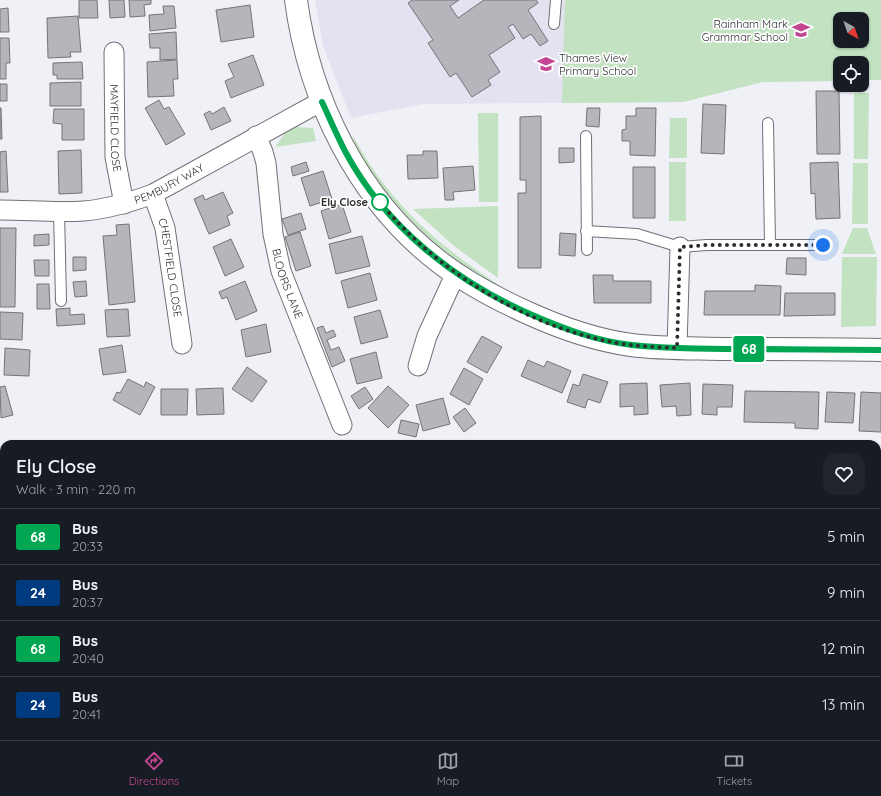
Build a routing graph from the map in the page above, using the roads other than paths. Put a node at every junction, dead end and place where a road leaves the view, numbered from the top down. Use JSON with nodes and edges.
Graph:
{"nodes":[{"id":1,"x":296,"y":0,"type":"edge"},
{"id":2,"x":556,"y":0,"type":"edge"},
{"id":3,"x":554,"y":24,"type":"dead end"},
{"id":4,"x":114,"y":52,"type":"dead end"},
{"id":5,"x":322,"y":102,"type":"junction"},
{"id":6,"x":768,"y":123,"type":"dead end"},
{"id":7,"x":256,"y":136,"type":"junction"},
{"id":8,"x":586,"y":136,"type":"dead end"},
{"id":9,"x":153,"y":194,"type":"junction"},
{"id":10,"x":124,"y":204,"type":"junction"},
{"id":11,"x":0,"y":210,"type":"edge"},
{"id":12,"x":59,"y":211,"type":"junction"},
{"id":13,"x":586,"y":231,"type":"junction"},
{"id":14,"x":770,"y":244,"type":"junction"},
{"id":15,"x":823,"y":245,"type":"dead end"},
{"id":16,"x":680,"y":247,"type":"junction"},
{"id":17,"x":586,"y":250,"type":"dead end"},
{"id":18,"x":456,"y":273,"type":"junction"},
{"id":19,"x":61,"y":301,"type":"dead end"},
{"id":20,"x":182,"y":344,"type":"dead end"},
{"id":21,"x":677,"y":348,"type":"junction"},
{"id":22,"x":881,"y":350,"type":"edge"},
{"id":23,"x":418,"y":366,"type":"dead end"},
{"id":24,"x":342,"y":425,"type":"dead end"}],
"edges":[{"from":1,"to":5,"type":"street"},
{"from":2,"to":3,"type":"lane"},
{"from":4,"to":10,"type":"street","name":"MAYFIELD CLOSE"},
{"from":5,"to":7,"type":"street","name":"PEMBURY WAY"},
{"from":5,"to":18,"type":"street"},
{"from":6,"to":14,"type":"lane"},
{"from":7,"to":9,"type":"street","name":"PEMBURY WAY"},
{"from":7,"to":24,"type":"street","name":"BLOORS LANE"},
{"from":8,"to":13,"type":"lane"},
{"from":9,"to":10,"type":"street","name":"PEMBURY WAY"},
{"from":9,"to":20,"type":"street","name":"CHESTFIELD CLOSE"},
{"from":10,"to":12,"type":"street","name":"PEMBURY WAY"},
{"from":11,"to":12,"type":"street","name":"PEMBURY WAY"},
{"from":12,"to":19,"type":"lane"},
{"from":13,"to":16,"type":"lane"},
{"from":13,"to":17,"type":"lane"},
{"from":14,"to":15,"type":"lane"},
{"from":14,"to":16,"type":"lane"},
{"from":16,"to":21,"type":"street"},
{"from":18,"to":21,"type":"street"},
{"from":18,"to":23,"type":"street"},
{"from":21,"to":22,"type":"street"}]}
